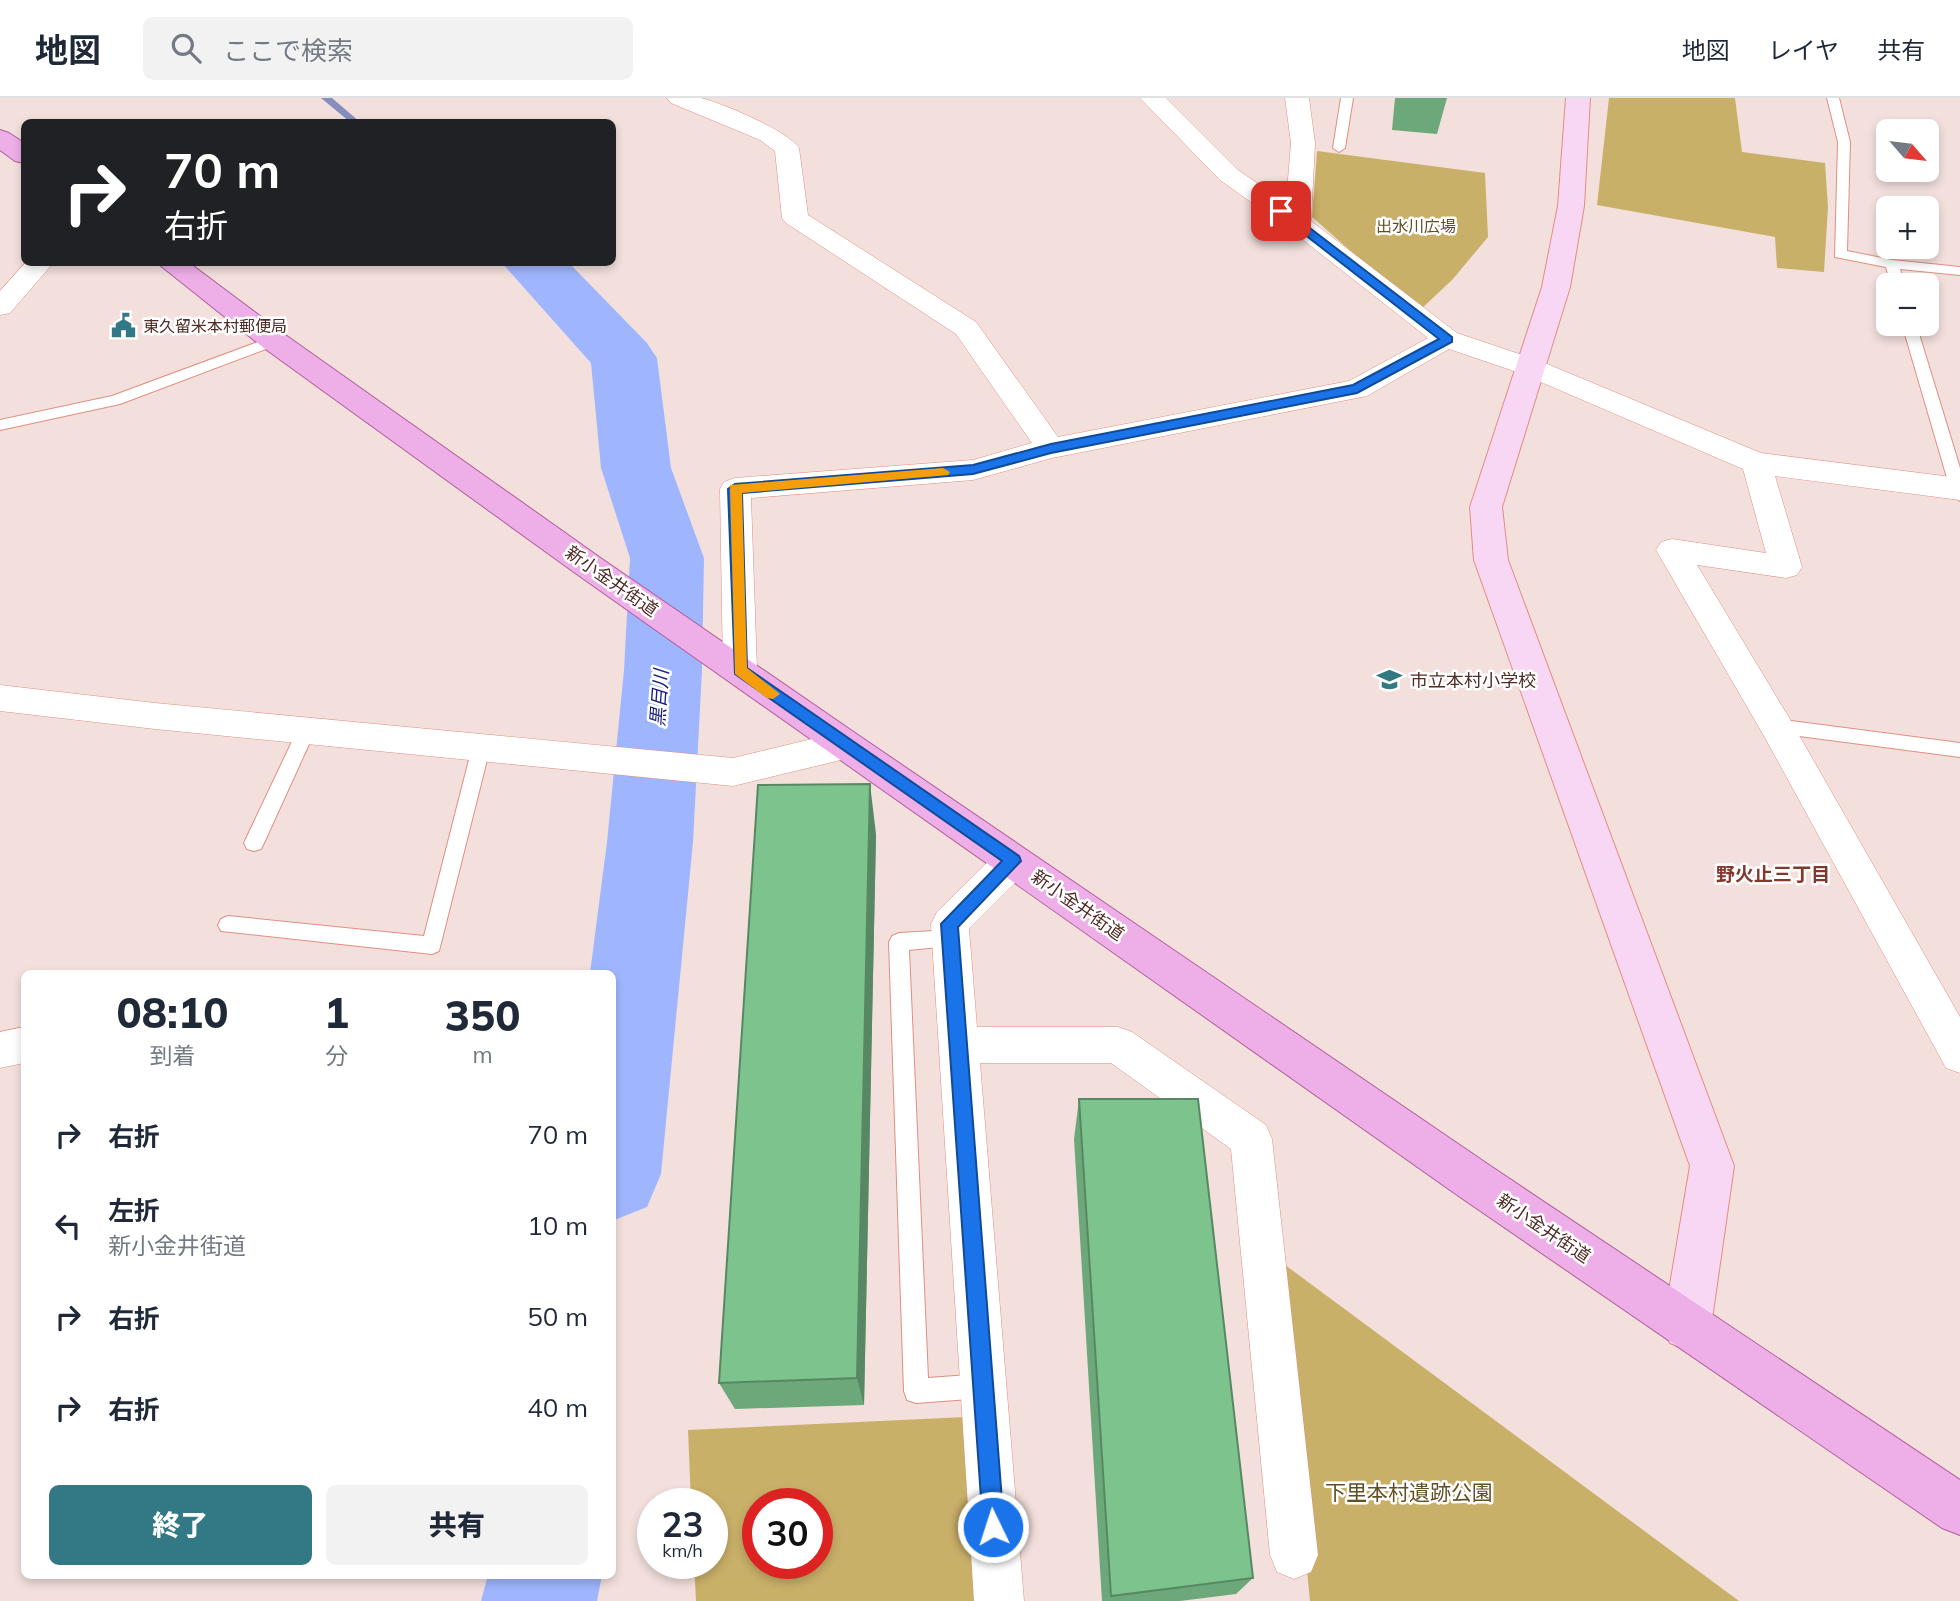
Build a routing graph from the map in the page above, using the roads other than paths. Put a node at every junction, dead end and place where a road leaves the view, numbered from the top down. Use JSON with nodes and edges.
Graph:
{"nodes":[{"id":1,"x":679,"y":98,"type":"edge"},
{"id":2,"x":1152,"y":98,"type":"edge"},
{"id":3,"x":1297,"y":98,"type":"edge"},
{"id":4,"x":1347,"y":98,"type":"edge"},
{"id":5,"x":1578,"y":98,"type":"edge"},
{"id":6,"x":1833,"y":98,"type":"edge"},
{"id":7,"x":0,"y":138,"type":"edge"},
{"id":8,"x":1339,"y":148,"type":"dead end"},
{"id":9,"x":21,"y":153,"type":"edge"},
{"id":10,"x":1298,"y":223,"type":"junction"},
{"id":11,"x":1892,"y":264,"type":"junction"},
{"id":12,"x":37,"y":266,"type":"edge"},
{"id":13,"x":175,"y":266,"type":"edge"},
{"id":14,"x":1960,"y":271,"type":"edge"},
{"id":15,"x":1895,"y":273,"type":"edge"},
{"id":16,"x":0,"y":307,"type":"edge"},
{"id":17,"x":1913,"y":336,"type":"edge"},
{"id":18,"x":1447,"y":339,"type":"junction"},
{"id":19,"x":274,"y":341,"type":"junction"},
{"id":20,"x":1530,"y":367,"type":"junction"},
{"id":21,"x":0,"y":425,"type":"edge"},
{"id":22,"x":1051,"y":448,"type":"junction"},
{"id":23,"x":1756,"y":463,"type":"junction"},
{"id":24,"x":1959,"y":491,"type":"edge"},
{"id":25,"x":726,"y":660,"type":"junction"},
{"id":26,"x":0,"y":698,"type":"edge"},
{"id":27,"x":1776,"y":726,"type":"junction"},
{"id":28,"x":306,"y":731,"type":"junction"},
{"id":29,"x":845,"y":745,"type":"junction"},
{"id":30,"x":481,"y":748,"type":"junction"},
{"id":31,"x":1960,"y":750,"type":"edge"},
{"id":32,"x":254,"y":843,"type":"dead end"},
{"id":33,"x":1013,"y":861,"type":"junction"},
{"id":34,"x":228,"y":925,"type":"dead end"},
{"id":35,"x":951,"y":940,"type":"junction"},
{"id":36,"x":959,"y":1045,"type":"junction"},
{"id":37,"x":21,"y":1046,"type":"edge"},
{"id":38,"x":0,"y":1050,"type":"edge"},
{"id":39,"x":1960,"y":1055,"type":"edge"},
{"id":40,"x":1687,"y":1326,"type":"junction"},
{"id":41,"x":983,"y":1386,"type":"junction"},
{"id":42,"x":1960,"y":1510,"type":"edge"},
{"id":43,"x":1294,"y":1555,"type":"dead end"},
{"id":44,"x":999,"y":1601,"type":"edge"}],
"edges":[{"from":1,"to":22,"type":"street"},
{"from":2,"to":10,"type":"street"},
{"from":3,"to":10,"type":"street"},
{"from":4,"to":8,"type":"lane"},
{"from":5,"to":20,"type":"street"},
{"from":6,"to":11,"type":"lane"},
{"from":7,"to":9,"type":"main road"},
{"from":10,"to":18,"type":"street"},
{"from":11,"to":14,"type":"lane"},
{"from":11,"to":15,"type":"lane"},
{"from":12,"to":16,"type":"street"},
{"from":13,"to":19,"type":"main road","name":"新小金井街道"},
{"from":17,"to":24,"type":"lane"},
{"from":18,"to":20,"type":"street"},
{"from":18,"to":22,"type":"street"},
{"from":19,"to":21,"type":"lane"},
{"from":19,"to":25,"type":"main road","name":"新小金井街道"},
{"from":20,"to":23,"type":"street"},
{"from":20,"to":40,"type":"street"},
{"from":22,"to":25,"type":"street"},
{"from":23,"to":24,"type":"street"},
{"from":23,"to":27,"type":"street"},
{"from":25,"to":29,"type":"main road","name":"新小金井街道"},
{"from":26,"to":28,"type":"street"},
{"from":27,"to":31,"type":"lane"},
{"from":27,"to":39,"type":"street"},
{"from":28,"to":30,"type":"street"},
{"from":28,"to":32,"type":"lane"},
{"from":29,"to":30,"type":"street"},
{"from":29,"to":33,"type":"main road","name":"新小金井街道"},
{"from":30,"to":34,"type":"lane"},
{"from":33,"to":35,"type":"street"},
{"from":33,"to":40,"type":"main road","name":"新小金井街道"},
{"from":35,"to":36,"type":"street"},
{"from":35,"to":41,"type":"lane"},
{"from":36,"to":41,"type":"street"},
{"from":36,"to":43,"type":"street"},
{"from":37,"to":38,"type":"street"},
{"from":40,"to":42,"type":"main road","name":"新小金井街道"},
{"from":41,"to":44,"type":"street"}]}
